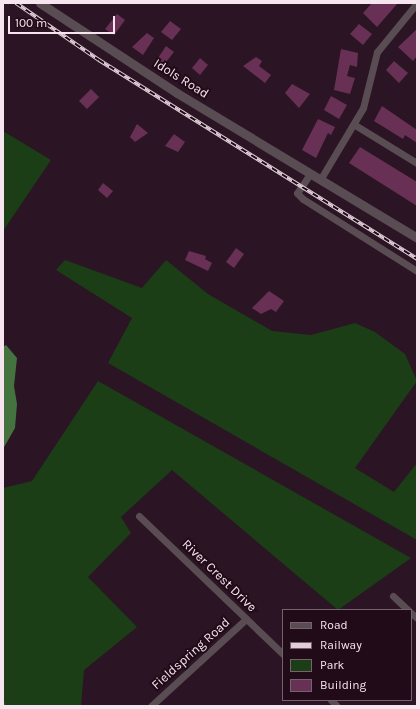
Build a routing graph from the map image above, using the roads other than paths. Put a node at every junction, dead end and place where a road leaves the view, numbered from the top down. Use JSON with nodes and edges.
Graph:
{"nodes":[{"id":1,"x":40,"y":3,"type":"edge"},
{"id":2,"x":417,"y":3,"type":"edge"},
{"id":3,"x":355,"y":125,"type":"junction"},
{"id":4,"x":417,"y":163,"type":"edge"},
{"id":5,"x":310,"y":174,"type":"junction"},
{"id":6,"x":320,"y":180,"type":"junction"},
{"id":7,"x":417,"y":238,"type":"edge"},
{"id":8,"x":417,"y":271,"type":"edge"},
{"id":9,"x":139,"y":516,"type":"dead end"},
{"id":10,"x":393,"y":596,"type":"dead end"},
{"id":11,"x":407,"y":609,"type":"edge"},
{"id":12,"x":246,"y":619,"type":"junction"},
{"id":13,"x":282,"y":653,"type":"edge"},
{"id":14,"x":151,"y":706,"type":"edge"}],
"edges":[{"from":1,"to":5,"type":"street","name":"Idols Road"},
{"from":2,"to":3,"type":"street"},
{"from":3,"to":4,"type":"street"},
{"from":3,"to":6,"type":"street"},
{"from":5,"to":6,"type":"street","name":"Idols Road"},
{"from":5,"to":8,"type":"street"},
{"from":6,"to":7,"type":"street","name":"Idols Road"},
{"from":9,"to":12,"type":"street","name":"River Crest Drive"},
{"from":10,"to":11,"type":"street"},
{"from":12,"to":13,"type":"street","name":"River Crest Drive"},
{"from":12,"to":14,"type":"street","name":"Fieldspring Road"}]}
